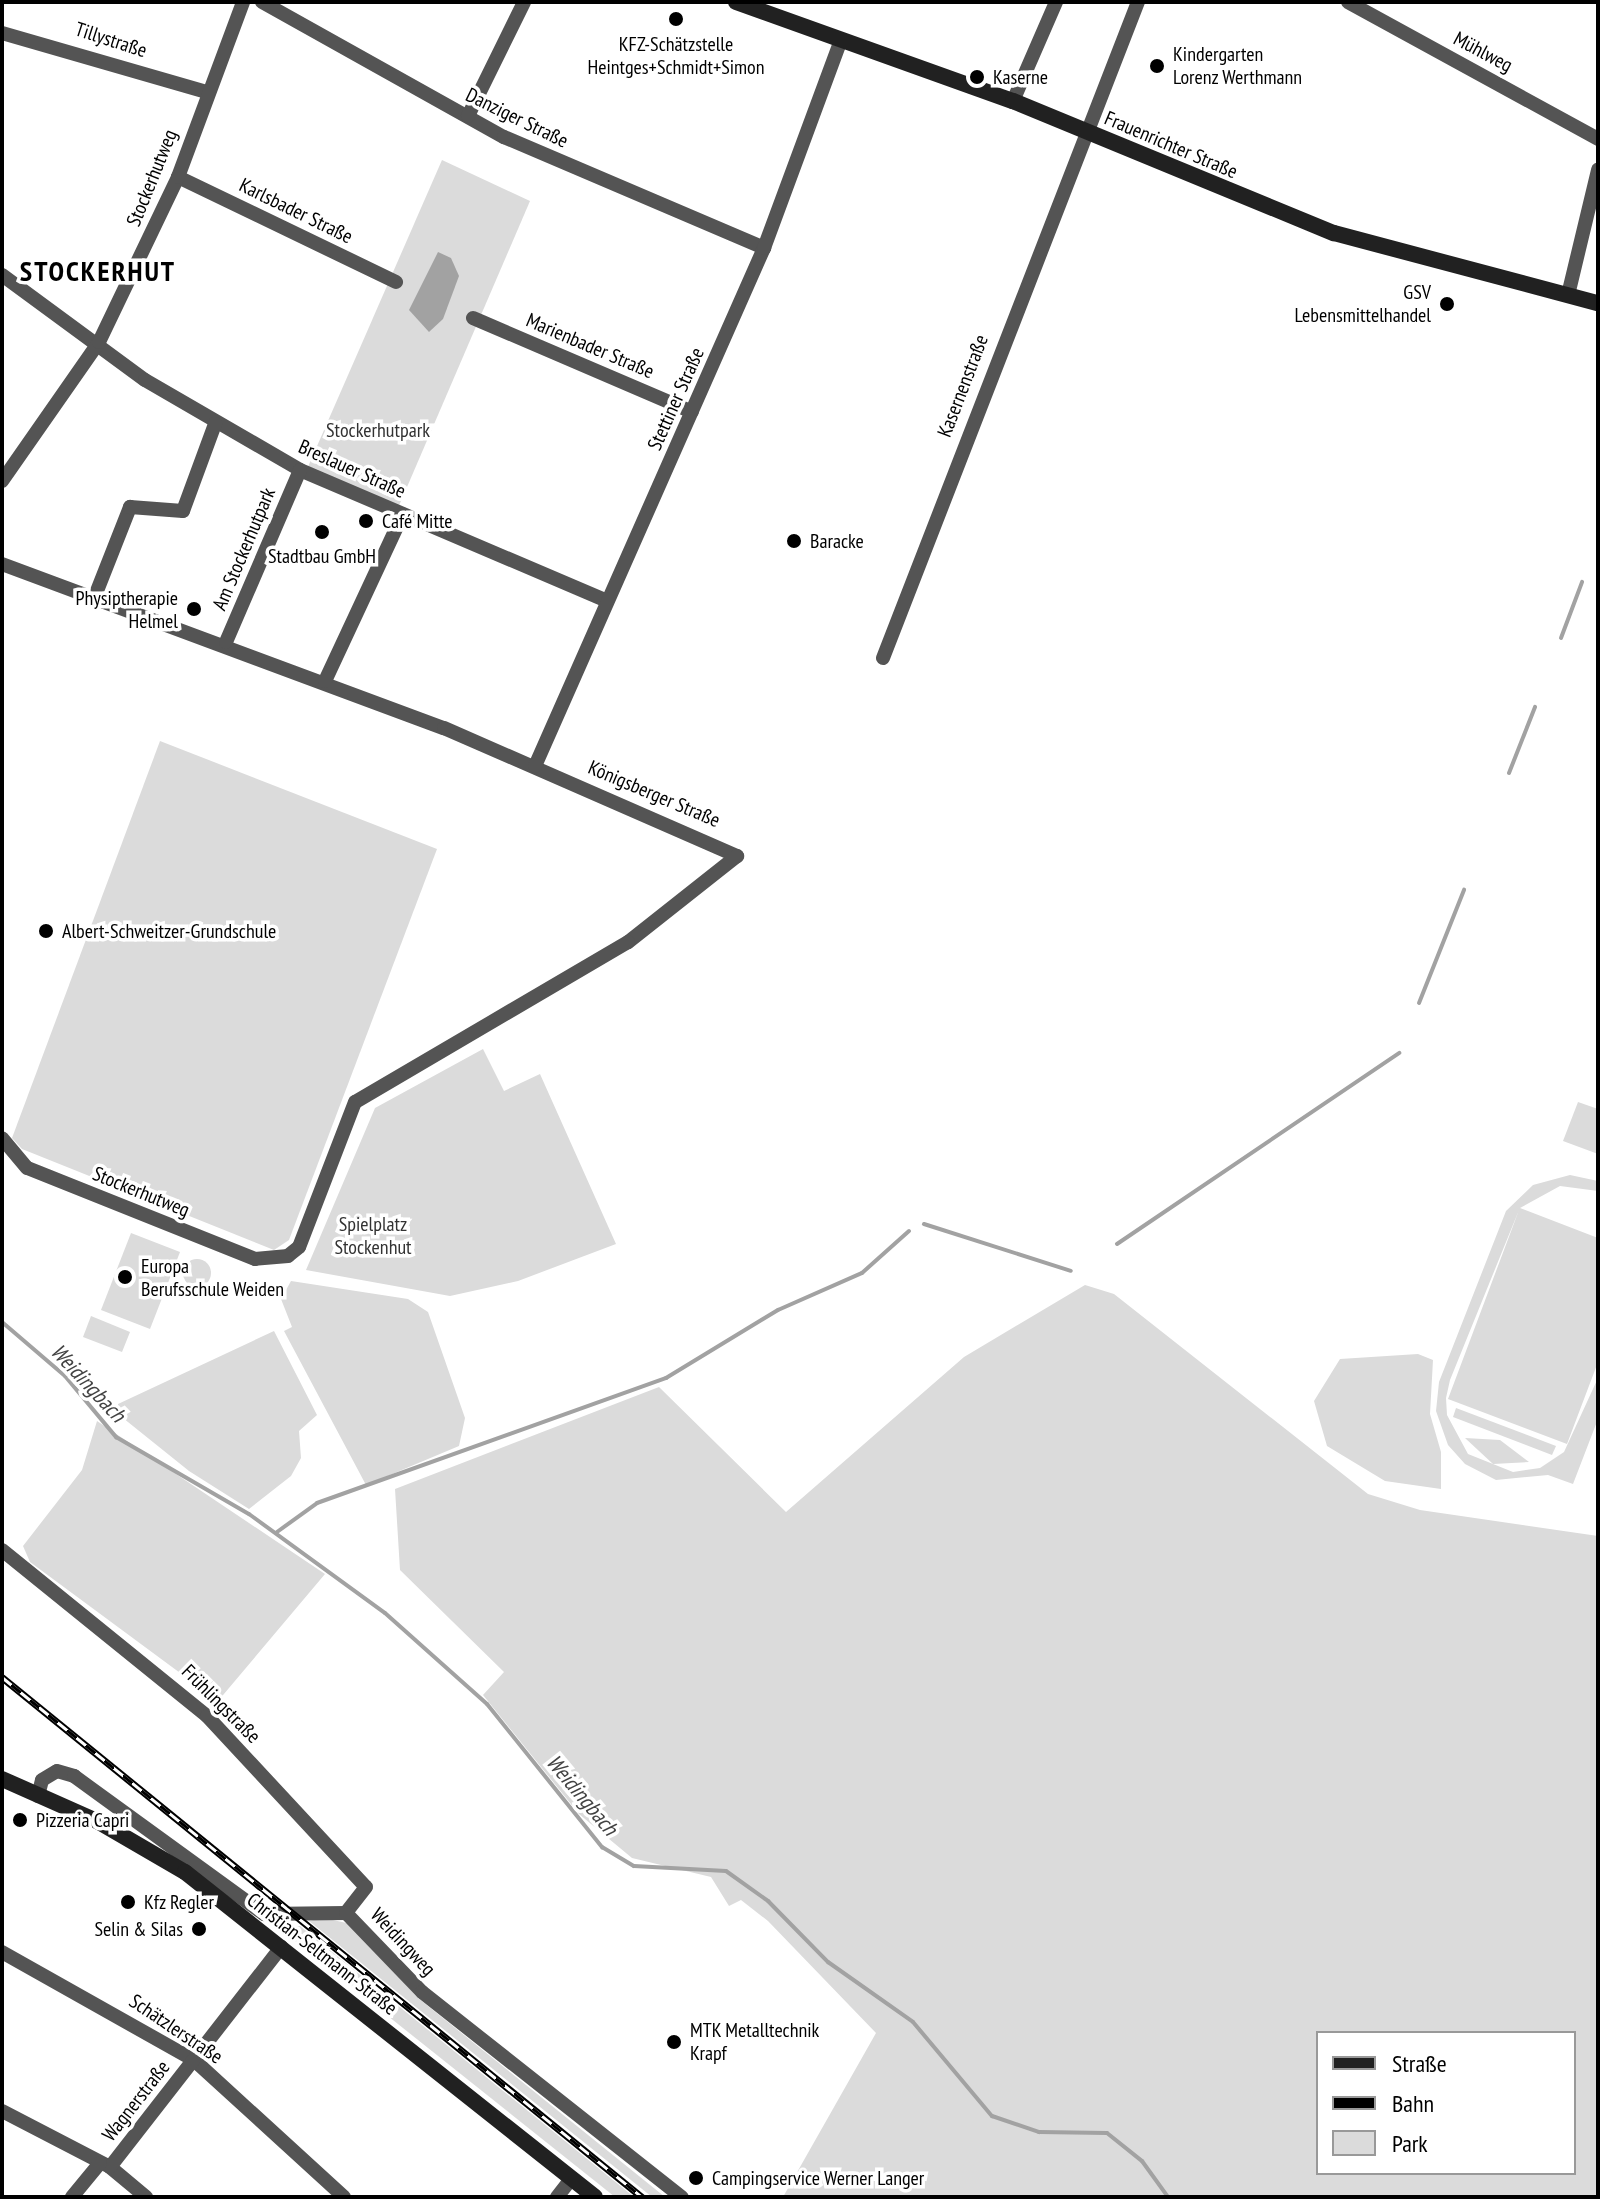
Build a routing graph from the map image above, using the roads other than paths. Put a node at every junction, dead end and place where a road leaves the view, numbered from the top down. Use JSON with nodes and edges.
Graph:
{"nodes":[{"id":1,"x":243,"y":2,"type":"edge"},
{"id":2,"x":262,"y":2,"type":"edge"},
{"id":3,"x":524,"y":2,"type":"edge"},
{"id":4,"x":736,"y":2,"type":"edge"},
{"id":5,"x":1056,"y":2,"type":"edge"},
{"id":6,"x":1138,"y":2,"type":"edge"},
{"id":7,"x":1348,"y":2,"type":"edge"},
{"id":8,"x":2,"y":33,"type":"edge"},
{"id":9,"x":840,"y":43,"type":"junction"},
{"id":10,"x":206,"y":92,"type":"junction"},
{"id":11,"x":1013,"y":101,"type":"junction"},
{"id":12,"x":468,"y":116,"type":"junction"},
{"id":13,"x":1083,"y":129,"type":"junction"},
{"id":14,"x":1598,"y":139,"type":"edge"},
{"id":15,"x":1598,"y":170,"type":"edge"},
{"id":16,"x":178,"y":177,"type":"junction"},
{"id":17,"x":764,"y":248,"type":"junction"},
{"id":18,"x":2,"y":275,"type":"edge"},
{"id":19,"x":396,"y":282,"type":"dead end"},
{"id":20,"x":1568,"y":295,"type":"junction"},
{"id":21,"x":1598,"y":303,"type":"edge"},
{"id":22,"x":473,"y":318,"type":"dead end"},
{"id":23,"x":99,"y":342,"type":"junction"},
{"id":24,"x":692,"y":412,"type":"junction"},
{"id":25,"x":215,"y":424,"type":"junction"},
{"id":26,"x":300,"y":470,"type":"junction"},
{"id":27,"x":2,"y":481,"type":"edge"},
{"id":28,"x":403,"y":514,"type":"junction"},
{"id":29,"x":2,"y":564,"type":"edge"},
{"id":30,"x":95,"y":596,"type":"junction"},
{"id":31,"x":607,"y":601,"type":"junction"},
{"id":32,"x":226,"y":642,"type":"junction"},
{"id":33,"x":883,"y":658,"type":"dead end"},
{"id":34,"x":325,"y":681,"type":"junction"},
{"id":35,"x":535,"y":766,"type":"junction"},
{"id":36,"x":2,"y":1138,"type":"edge"},
{"id":37,"x":277,"y":1260,"type":"joint"},
{"id":38,"x":2,"y":1550,"type":"edge"},
{"id":39,"x":2,"y":1779,"type":"edge"},
{"id":40,"x":38,"y":1796,"type":"junction"},
{"id":41,"x":346,"y":1913,"type":"junction"},
{"id":42,"x":281,"y":1947,"type":"junction"},
{"id":43,"x":2,"y":1952,"type":"edge"},
{"id":44,"x":194,"y":2060,"type":"junction"},
{"id":45,"x":2,"y":2111,"type":"edge"},
{"id":46,"x":105,"y":2165,"type":"junction"},
{"id":47,"x":572,"y":2178,"type":"junction"},
{"id":48,"x":72,"y":2197,"type":"edge"},
{"id":49,"x":146,"y":2197,"type":"edge"},
{"id":50,"x":344,"y":2197,"type":"edge"},
{"id":51,"x":557,"y":2197,"type":"edge"},
{"id":52,"x":595,"y":2197,"type":"edge"},
{"id":53,"x":682,"y":2197,"type":"edge"}],
"edges":[{"from":1,"to":10,"type":"street","name":"Stockerhutweg"},
{"from":2,"to":12,"type":"street","name":"Danziger Straße"},
{"from":3,"to":12,"type":"street"},
{"from":4,"to":9,"type":"main road","name":"Frauenrichter Straße"},
{"from":5,"to":11,"type":"street"},
{"from":6,"to":13,"type":"street","name":"Kasernenstraße"},
{"from":7,"to":14,"type":"street","name":"Mühlweg"},
{"from":8,"to":10,"type":"street","name":"Tillystraße"},
{"from":9,"to":11,"type":"main road","name":"Frauenrichter Straße"},
{"from":9,"to":17,"type":"street","name":"Stettiner Straße"},
{"from":10,"to":16,"type":"street","name":"Stockerhutweg"},
{"from":11,"to":13,"type":"main road","name":"Frauenrichter Straße"},
{"from":12,"to":17,"type":"street","name":"Danziger Straße"},
{"from":13,"to":20,"type":"main road","name":"Frauenrichter Straße"},
{"from":13,"to":33,"type":"street","name":"Kasernenstraße"},
{"from":15,"to":20,"type":"street"},
{"from":16,"to":19,"type":"street","name":"Karlsbader Straße"},
{"from":16,"to":23,"type":"street","name":"Stockerhutweg"},
{"from":17,"to":24,"type":"street","name":"Stettiner Straße"},
{"from":18,"to":23,"type":"street","name":"Breslauer Straße"},
{"from":20,"to":21,"type":"main road","name":"Frauenrichter Straße"},
{"from":22,"to":24,"type":"street","name":"Marienbader Straße"},
{"from":23,"to":25,"type":"street","name":"Breslauer Straße"},
{"from":23,"to":27,"type":"street","name":"Stockerhutweg"},
{"from":24,"to":31,"type":"street","name":"Stettiner Straße"},
{"from":25,"to":26,"type":"street","name":"Breslauer Straße"},
{"from":25,"to":30,"type":"street"},
{"from":26,"to":28,"type":"street","name":"Breslauer Straße"},
{"from":26,"to":32,"type":"street","name":"Am Stockerhutpark"},
{"from":28,"to":31,"type":"street","name":"Breslauer Straße"},
{"from":28,"to":34,"type":"street"},
{"from":29,"to":30,"type":"street","name":"Königsberger Straße"},
{"from":30,"to":32,"type":"street","name":"Königsberger Straße"},
{"from":31,"to":35,"type":"street","name":"Stettiner Straße"},
{"from":32,"to":34,"type":"street","name":"Königsberger Straße"},
{"from":34,"to":35,"type":"street","name":"Königsberger Straße"},
{"from":35,"to":37,"type":"street","name":"Königsberger Straße"},
{"from":36,"to":37,"type":"street","name":"Stockerhutweg"},
{"from":38,"to":41,"type":"street","name":"Frühlingstraße"},
{"from":39,"to":40,"type":"main road","name":"Christian-Seltmann-Straße"},
{"from":40,"to":41,"type":"street","name":"Weidingweg"},
{"from":40,"to":42,"type":"main road","name":"Christian-Seltmann-Straße"},
{"from":41,"to":53,"type":"street","name":"Weidingweg"},
{"from":42,"to":44,"type":"street","name":"Wagnerstraße"},
{"from":42,"to":47,"type":"main road","name":"Christian-Seltmann-Straße"},
{"from":43,"to":44,"type":"street","name":"Schätzlerstraße"},
{"from":44,"to":46,"type":"street","name":"Wagnerstraße"},
{"from":44,"to":50,"type":"street","name":"Schätzlerstraße"},
{"from":45,"to":46,"type":"street"},
{"from":46,"to":48,"type":"street","name":"Wagnerstraße"},
{"from":46,"to":49,"type":"street"},
{"from":47,"to":51,"type":"street"},
{"from":47,"to":52,"type":"main road","name":"Christian-Seltmann-Straße"}]}
